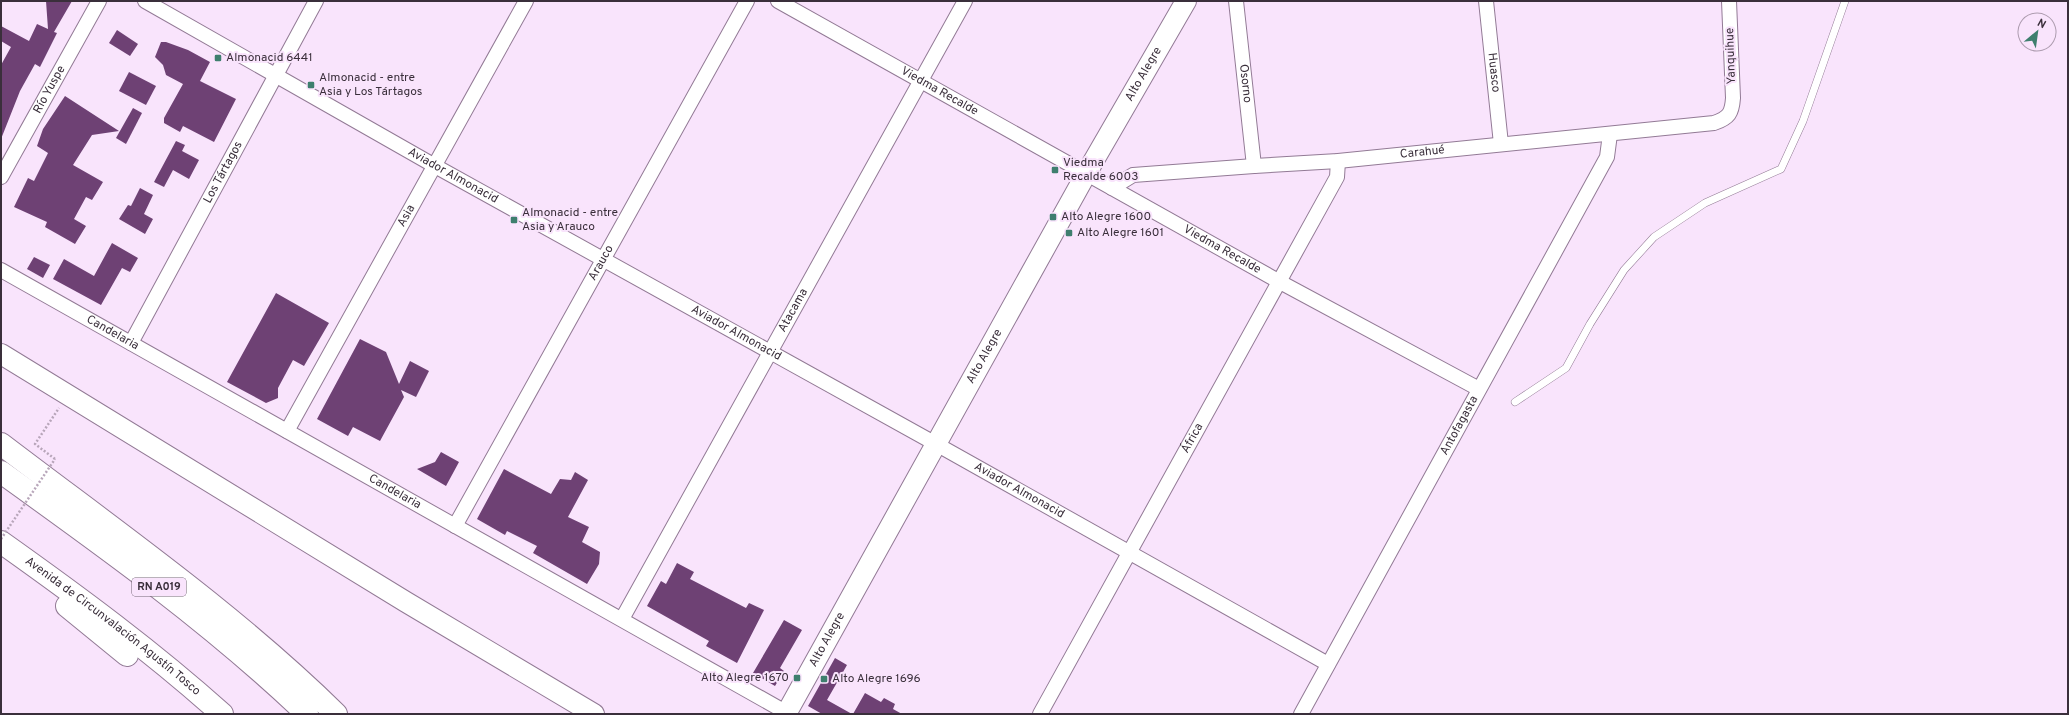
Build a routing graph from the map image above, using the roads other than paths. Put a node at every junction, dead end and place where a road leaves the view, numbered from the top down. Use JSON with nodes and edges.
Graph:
{"nodes":[{"id":1,"x":99,"y":1,"type":"edge"},
{"id":2,"x":145,"y":1,"type":"edge"},
{"id":3,"x":316,"y":1,"type":"edge"},
{"id":4,"x":526,"y":1,"type":"edge"},
{"id":5,"x":747,"y":1,"type":"edge"},
{"id":6,"x":778,"y":1,"type":"edge"},
{"id":7,"x":965,"y":1,"type":"edge"},
{"id":8,"x":1186,"y":1,"type":"edge"},
{"id":9,"x":1236,"y":1,"type":"edge"},
{"id":10,"x":1486,"y":1,"type":"edge"},
{"id":11,"x":1730,"y":1,"type":"edge"},
{"id":12,"x":1845,"y":1,"type":"edge"},
{"id":13,"x":276,"y":75,"type":"junction"},
{"id":14,"x":920,"y":81,"type":"junction"},
{"id":15,"x":1732,"y":112,"type":"joint"},
{"id":16,"x":1610,"y":134,"type":"junction"},
{"id":17,"x":1501,"y":144,"type":"junction"},
{"id":18,"x":1338,"y":161,"type":"junction"},
{"id":19,"x":435,"y":166,"type":"junction"},
{"id":20,"x":1254,"y":166,"type":"junction"},
{"id":21,"x":1086,"y":174,"type":"junction"},
{"id":22,"x":1,"y":178,"type":"edge"},
{"id":23,"x":1112,"y":188,"type":"junction"},
{"id":24,"x":604,"y":259,"type":"junction"},
{"id":25,"x":1,"y":270,"type":"edge"},
{"id":26,"x":1280,"y":282,"type":"junction"},
{"id":27,"x":131,"y":343,"type":"junction"},
{"id":28,"x":771,"y":352,"type":"junction"},
{"id":29,"x":1,"y":354,"type":"edge"},
{"id":30,"x":1479,"y":389,"type":"junction"},
{"id":31,"x":1515,"y":402,"type":"dead end"},
{"id":32,"x":287,"y":431,"type":"junction"},
{"id":33,"x":1,"y":444,"type":"edge"},
{"id":34,"x":936,"y":444,"type":"junction"},
{"id":35,"x":1,"y":472,"type":"edge"},
{"id":36,"x":455,"y":526,"type":"junction"},
{"id":37,"x":1,"y":542,"type":"edge"},
{"id":38,"x":1,"y":549,"type":"edge"},
{"id":39,"x":1130,"y":553,"type":"junction"},
{"id":40,"x":622,"y":619,"type":"junction"},
{"id":41,"x":1328,"y":664,"type":"junction"},
{"id":42,"x":200,"y":714,"type":"edge"},
{"id":43,"x":222,"y":714,"type":"edge"},
{"id":44,"x":307,"y":714,"type":"edge"},
{"id":45,"x":336,"y":714,"type":"edge"},
{"id":46,"x":594,"y":714,"type":"edge"},
{"id":47,"x":787,"y":714,"type":"edge"},
{"id":48,"x":1040,"y":714,"type":"edge"},
{"id":49,"x":1301,"y":714,"type":"edge"}],
"edges":[{"from":1,"to":22,"type":"street","name":"Río Yuspe"},
{"from":2,"to":13,"type":"street","name":"Aviador Almonacid"},
{"from":3,"to":13,"type":"street","name":"Los Tártagos"},
{"from":4,"to":19,"type":"street","name":"Asia"},
{"from":5,"to":24,"type":"street","name":"Arauco"},
{"from":6,"to":14,"type":"street","name":"Viedma Recalde"},
{"from":7,"to":14,"type":"street","name":"Atacama"},
{"from":8,"to":21,"type":"main road","name":"Alto Alegre"},
{"from":9,"to":20,"type":"street","name":"Osorno"},
{"from":10,"to":17,"type":"street","name":"Huasco"},
{"from":11,"to":15,"type":"street","name":"Yanquihue"},
{"from":12,"to":31,"type":"lane"},
{"from":13,"to":19,"type":"street","name":"Aviador Almonacid"},
{"from":13,"to":27,"type":"street","name":"Los Tártagos"},
{"from":14,"to":21,"type":"street","name":"Viedma Recalde"},
{"from":14,"to":28,"type":"street","name":"Atacama"},
{"from":15,"to":16,"type":"street","name":"Carahué"},
{"from":16,"to":17,"type":"street","name":"Carahué"},
{"from":16,"to":30,"type":"street","name":"Antofagasta"},
{"from":17,"to":18,"type":"street","name":"Carahué"},
{"from":18,"to":20,"type":"street","name":"Carahué"},
{"from":18,"to":26,"type":"street","name":"África"},
{"from":19,"to":24,"type":"street","name":"Aviador Almonacid"},
{"from":19,"to":32,"type":"street","name":"Asia"},
{"from":20,"to":23,"type":"street","name":"Carahué"},
{"from":21,"to":23,"type":"street","name":"Viedma Recalde"},
{"from":21,"to":34,"type":"main road","name":"Alto Alegre"},
{"from":23,"to":26,"type":"street","name":"Viedma Recalde"},
{"from":24,"to":28,"type":"street","name":"Aviador Almonacid"},
{"from":24,"to":36,"type":"street","name":"Arauco"},
{"from":25,"to":27,"type":"street","name":"Candelaria"},
{"from":26,"to":30,"type":"street","name":"Viedma Recalde"},
{"from":26,"to":39,"type":"street","name":"África"},
{"from":27,"to":32,"type":"street","name":"Candelaria"},
{"from":28,"to":34,"type":"street","name":"Aviador Almonacid"},
{"from":28,"to":40,"type":"street","name":"Atacama"},
{"from":29,"to":46,"type":"main road"},
{"from":30,"to":41,"type":"street","name":"Antofagasta"},
{"from":32,"to":36,"type":"street","name":"Candelaria"},
{"from":33,"to":45,"type":"highway"},
{"from":34,"to":39,"type":"street","name":"Aviador Almonacid"},
{"from":34,"to":47,"type":"main road","name":"Alto Alegre"},
{"from":35,"to":44,"type":"highway","number":"RN A019"},
{"from":36,"to":40,"type":"street","name":"Candelaria"},
{"from":37,"to":43,"type":"highway","name":"Avenida de Circunvalación Agustín Tosco"},
{"from":38,"to":42,"type":"highway"},
{"from":39,"to":41,"type":"street","name":"Aviador Almonacid"},
{"from":39,"to":48,"type":"street","name":"África"},
{"from":40,"to":47,"type":"street","name":"Candelaria"},
{"from":41,"to":49,"type":"street","name":"Antofagasta"}]}
